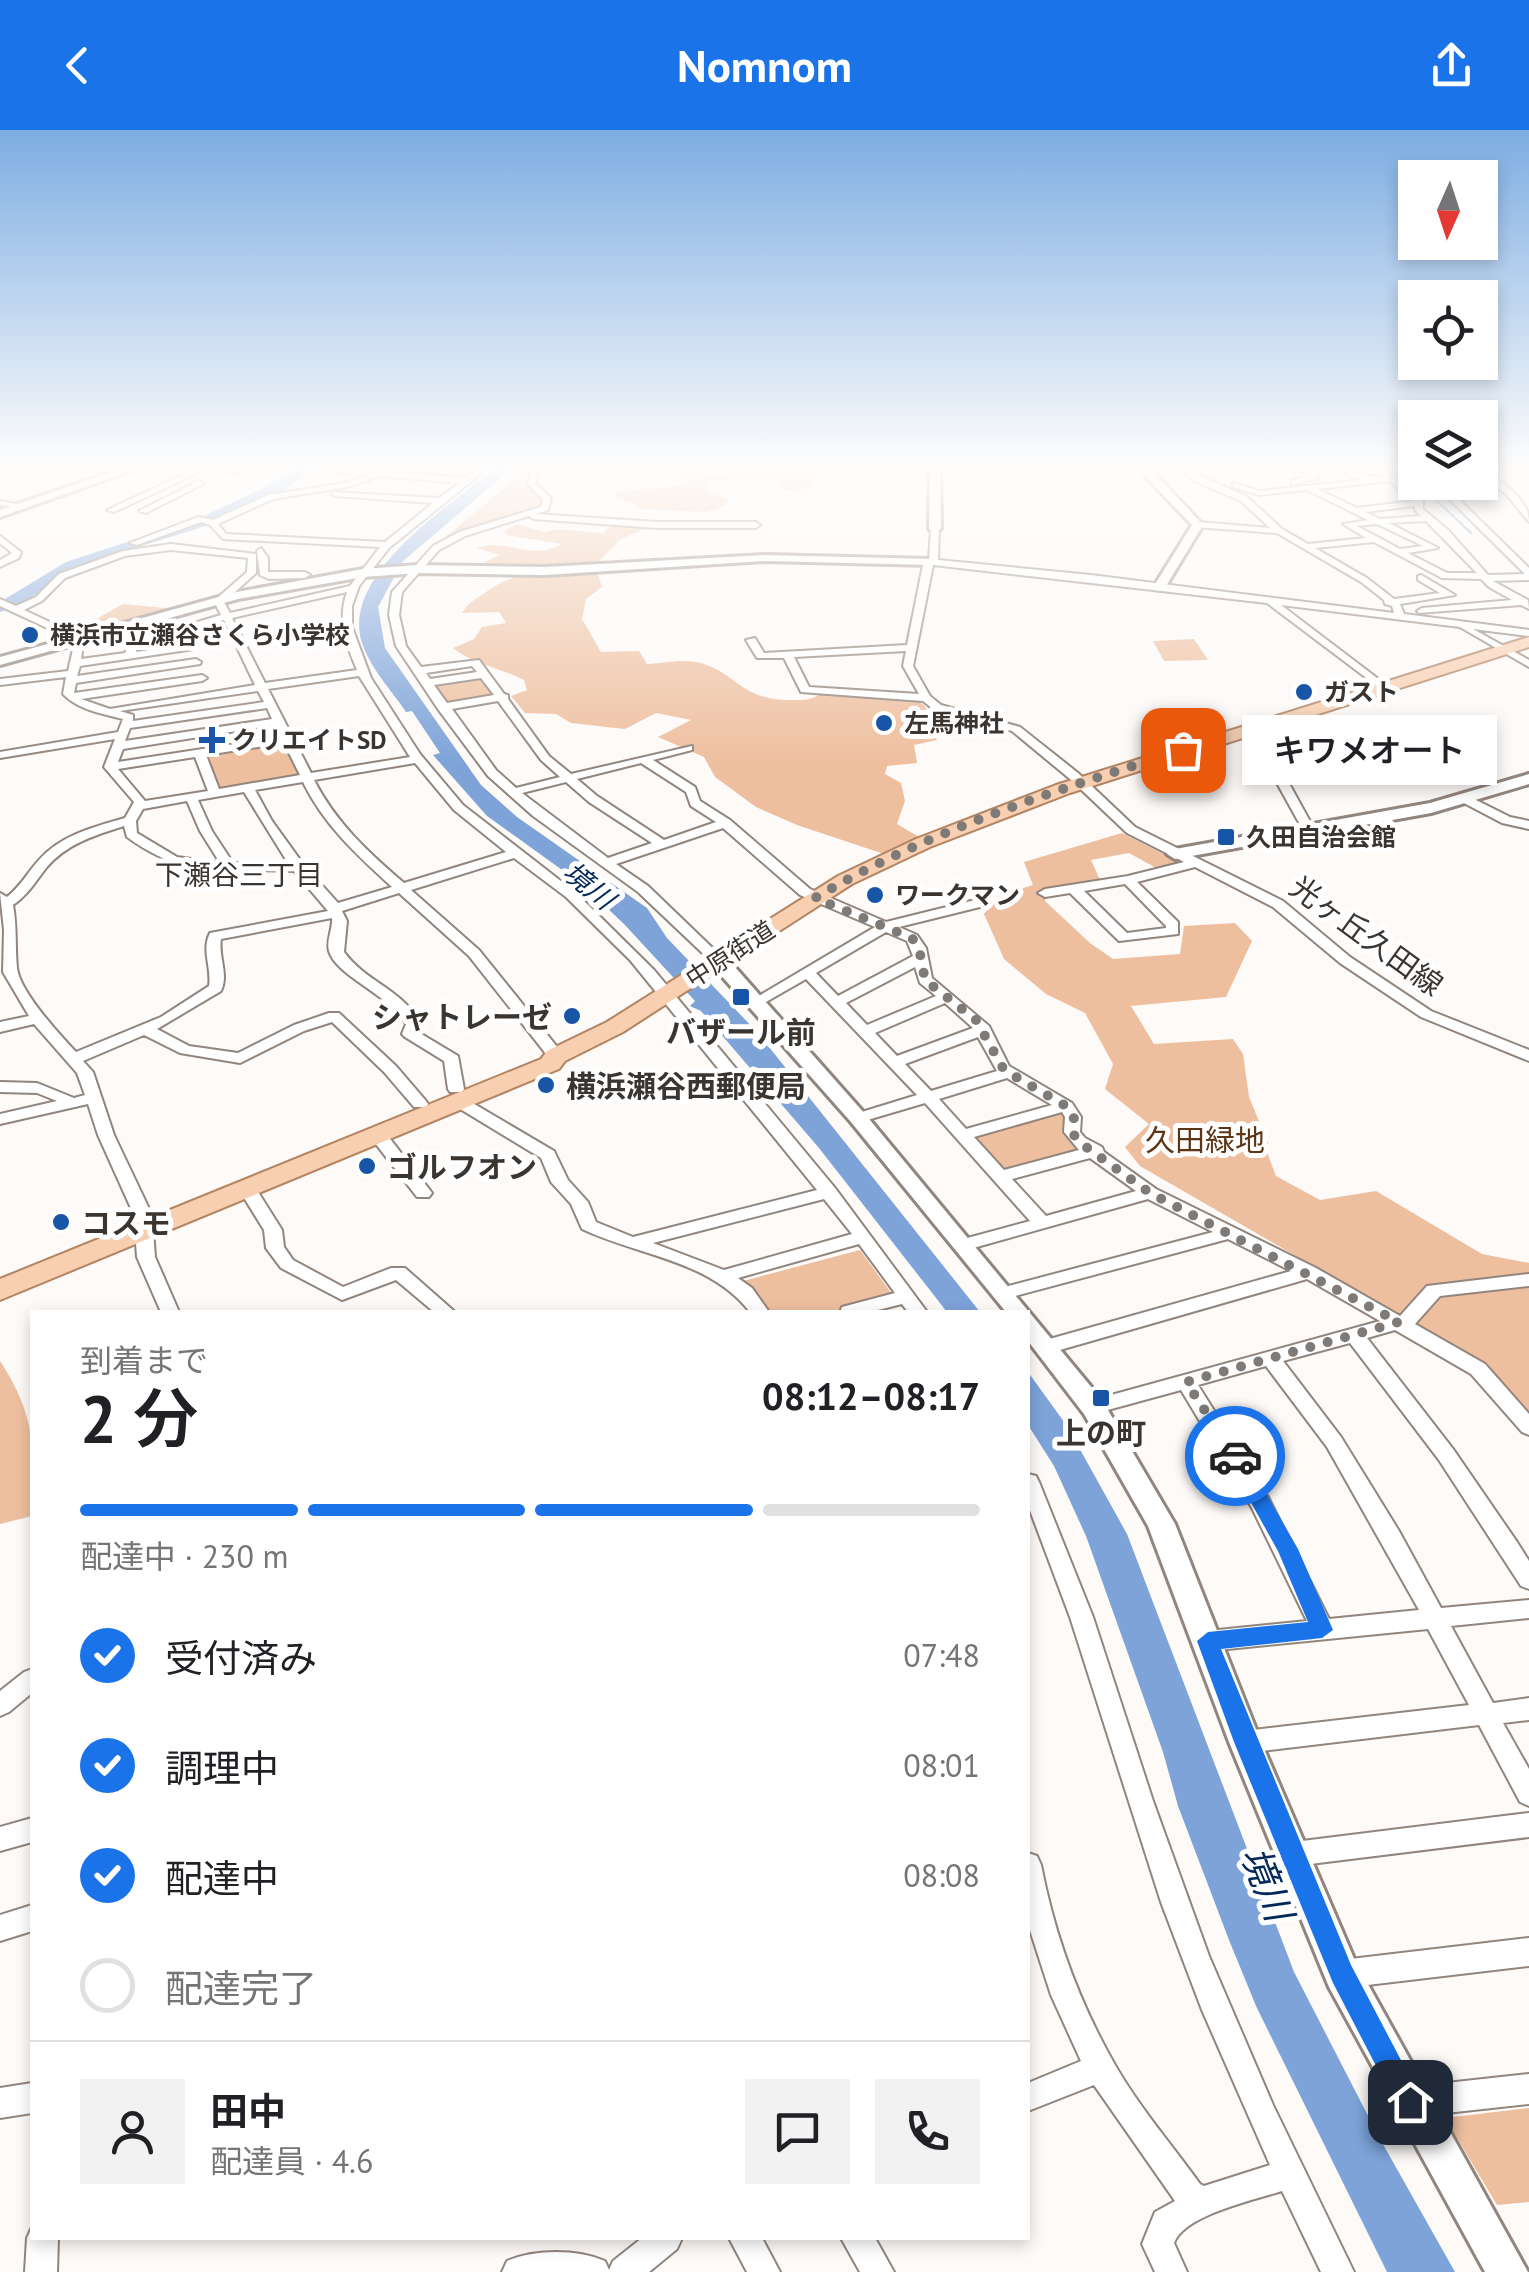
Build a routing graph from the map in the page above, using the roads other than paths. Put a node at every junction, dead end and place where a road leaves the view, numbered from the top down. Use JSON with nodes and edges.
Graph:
{"nodes":[{"id":1,"x":70,"y":564,"type":"edge"},
{"id":2,"x":94,"y":564,"type":"edge"},
{"id":3,"x":252,"y":564,"type":"edge"},
{"id":4,"x":263,"y":564,"type":"edge"},
{"id":5,"x":372,"y":564,"type":"edge"},
{"id":6,"x":419,"y":564,"type":"edge"},
{"id":7,"x":665,"y":564,"type":"edge"},
{"id":8,"x":931,"y":564,"type":"edge"},
{"id":9,"x":951,"y":564,"type":"edge"},
{"id":10,"x":1174,"y":564,"type":"edge"},
{"id":11,"x":1338,"y":564,"type":"edge"},
{"id":12,"x":1424,"y":564,"type":"edge"},
{"id":13,"x":1474,"y":564,"type":"edge"},
{"id":14,"x":63,"y":566,"type":"dead end"},
{"id":15,"x":413,"y":569,"type":"junction"},
{"id":16,"x":365,"y":572,"type":"junction"},
{"id":17,"x":1529,"y":575,"type":"edge"},
{"id":18,"x":307,"y":576,"type":"junction"},
{"id":19,"x":1444,"y":576,"type":"junction"},
{"id":20,"x":1485,"y":577,"type":"junction"},
{"id":21,"x":1160,"y":586,"type":"junction"},
{"id":22,"x":354,"y":588,"type":"junction"},
{"id":23,"x":1266,"y":599,"type":"junction"},
{"id":24,"x":219,"y":601,"type":"junction"},
{"id":25,"x":1388,"y":602,"type":"junction"},
{"id":26,"x":1527,"y":604,"type":"edge"},
{"id":27,"x":6,"y":607,"type":"edge"},
{"id":28,"x":227,"y":616,"type":"junction"},
{"id":29,"x":1400,"y":616,"type":"junction"},
{"id":30,"x":1419,"y":618,"type":"junction"},
{"id":31,"x":1458,"y":623,"type":"junction"},
{"id":32,"x":182,"y":628,"type":"junction"},
{"id":33,"x":1529,"y":632,"type":"edge"},
{"id":34,"x":751,"y":640,"type":"dead end"},
{"id":35,"x":81,"y":642,"type":"junction"},
{"id":36,"x":1529,"y":642,"type":"edge"},
{"id":37,"x":190,"y":648,"type":"junction"},
{"id":38,"x":910,"y":648,"type":"junction"},
{"id":39,"x":1500,"y":650,"type":"junction"},
{"id":40,"x":785,"y":654,"type":"junction"},
{"id":41,"x":130,"y":656,"type":"junction"},
{"id":42,"x":0,"y":662,"type":"edge"},
{"id":43,"x":196,"y":662,"type":"junction"},
{"id":44,"x":1529,"y":664,"type":"edge"},
{"id":45,"x":417,"y":671,"type":"junction"},
{"id":46,"x":74,"y":672,"type":"junction"},
{"id":47,"x":362,"y":672,"type":"junction"},
{"id":48,"x":484,"y":674,"type":"junction"},
{"id":49,"x":202,"y":678,"type":"junction"},
{"id":50,"x":0,"y":682,"type":"edge"},
{"id":51,"x":426,"y":683,"type":"junction"},
{"id":52,"x":1381,"y":686,"type":"junction"},
{"id":53,"x":262,"y":687,"type":"junction"},
{"id":54,"x":209,"y":694,"type":"junction"},
{"id":55,"x":70,"y":697,"type":"junction"},
{"id":56,"x":504,"y":697,"type":"junction"},
{"id":57,"x":926,"y":698,"type":"junction"},
{"id":58,"x":270,"y":704,"type":"junction"},
{"id":59,"x":442,"y":707,"type":"junction"},
{"id":60,"x":108,"y":710,"type":"junction"},
{"id":61,"x":278,"y":721,"type":"junction"},
{"id":62,"x":1260,"y":726,"type":"junction"},
{"id":63,"x":124,"y":735,"type":"junction"},
{"id":64,"x":287,"y":739,"type":"junction"},
{"id":65,"x":688,"y":748,"type":"dead end"},
{"id":66,"x":199,"y":753,"type":"junction"},
{"id":67,"x":0,"y":755,"type":"edge"},
{"id":68,"x":418,"y":759,"type":"junction"},
{"id":69,"x":643,"y":759,"type":"junction"},
{"id":70,"x":110,"y":766,"type":"junction"},
{"id":71,"x":307,"y":778,"type":"junction"},
{"id":72,"x":568,"y":779,"type":"junction"},
{"id":73,"x":1529,"y":780,"type":"edge"},
{"id":74,"x":1080,"y":783,"type":"junction"},
{"id":75,"x":248,"y":788,"type":"junction"},
{"id":76,"x":513,"y":792,"type":"junction"},
{"id":77,"x":215,"y":793,"type":"junction"},
{"id":78,"x":191,"y":797,"type":"junction"},
{"id":79,"x":1466,"y":799,"type":"junction"},
{"id":80,"x":138,"y":806,"type":"junction"},
{"id":81,"x":130,"y":821,"type":"junction"},
{"id":82,"x":726,"y":823,"type":"junction"},
{"id":83,"x":1529,"y":825,"type":"edge"},
{"id":84,"x":1307,"y":827,"type":"junction"},
{"id":85,"x":662,"y":844,"type":"junction"},
{"id":86,"x":516,"y":852,"type":"junction"},
{"id":87,"x":1175,"y":854,"type":"junction"},
{"id":88,"x":609,"y":862,"type":"junction"},
{"id":89,"x":1195,"y":863,"type":"junction"},
{"id":90,"x":229,"y":866,"type":"junction"},
{"id":91,"x":298,"y":867,"type":"junction"},
{"id":92,"x":1128,"y":880,"type":"junction"},
{"id":93,"x":1074,"y":888,"type":"junction"},
{"id":94,"x":404,"y":890,"type":"junction"},
{"id":95,"x":1045,"y":892,"type":"dead end"},
{"id":96,"x":815,"y":898,"type":"junction"},
{"id":97,"x":3,"y":902,"type":"edge"},
{"id":98,"x":983,"y":902,"type":"dead end"},
{"id":99,"x":336,"y":911,"type":"junction"},
{"id":100,"x":886,"y":926,"type":"junction"},
{"id":101,"x":919,"y":959,"type":"junction"},
{"id":102,"x":716,"y":964,"type":"junction"},
{"id":103,"x":806,"y":972,"type":"junction"},
{"id":104,"x":177,"y":994,"type":"dead end"},
{"id":105,"x":667,"y":995,"type":"junction"},
{"id":106,"x":946,"y":998,"type":"junction"},
{"id":107,"x":837,"y":1002,"type":"junction"},
{"id":108,"x":194,"y":1003,"type":"junction"},
{"id":109,"x":754,"y":1003,"type":"junction"},
{"id":110,"x":38,"y":1018,"type":"junction"},
{"id":111,"x":0,"y":1027,"type":"edge"},
{"id":112,"x":144,"y":1029,"type":"junction"},
{"id":113,"x":984,"y":1029,"type":"junction"},
{"id":114,"x":865,"y":1032,"type":"junction"},
{"id":115,"x":556,"y":1056,"type":"junction"},
{"id":116,"x":1529,"y":1056,"type":"edge"},
{"id":117,"x":76,"y":1058,"type":"junction"},
{"id":118,"x":895,"y":1062,"type":"junction"},
{"id":119,"x":1008,"y":1073,"type":"junction"},
{"id":120,"x":0,"y":1088,"type":"edge"},
{"id":121,"x":457,"y":1095,"type":"junction"},
{"id":122,"x":928,"y":1097,"type":"junction"},
{"id":123,"x":94,"y":1098,"type":"junction"},
{"id":124,"x":71,"y":1103,"type":"junction"},
{"id":125,"x":420,"y":1104,"type":"junction"},
{"id":126,"x":1066,"y":1106,"type":"junction"},
{"id":127,"x":858,"y":1118,"type":"junction"},
{"id":128,"x":0,"y":1119,"type":"edge"},
{"id":129,"x":378,"y":1135,"type":"junction"},
{"id":130,"x":964,"y":1136,"type":"junction"},
{"id":131,"x":1096,"y":1151,"type":"junction"},
{"id":132,"x":1002,"y":1176,"type":"junction"},
{"id":133,"x":248,"y":1188,"type":"junction"},
{"id":134,"x":423,"y":1192,"type":"dead end"},
{"id":135,"x":828,"y":1192,"type":"junction"},
{"id":136,"x":1150,"y":1193,"type":"junction"},
{"id":137,"x":1042,"y":1223,"type":"junction"},
{"id":138,"x":143,"y":1224,"type":"junction"},
{"id":139,"x":1230,"y":1232,"type":"junction"},
{"id":140,"x":864,"y":1238,"type":"junction"},
{"id":141,"x":635,"y":1242,"type":"junction"},
{"id":142,"x":966,"y":1244,"type":"junction"},
{"id":143,"x":1309,"y":1272,"type":"junction"},
{"id":144,"x":0,"y":1274,"type":"edge"},
{"id":145,"x":720,"y":1277,"type":"junction"},
{"id":146,"x":1529,"y":1280,"type":"edge"},
{"id":147,"x":0,"y":1290,"type":"edge"},
{"id":148,"x":1004,"y":1293,"type":"junction"},
{"id":149,"x":912,"y":1304,"type":"edge"},
{"id":150,"x":169,"y":1310,"type":"edge"},
{"id":151,"x":444,"y":1310,"type":"edge"},
{"id":152,"x":758,"y":1310,"type":"edge"},
{"id":153,"x":865,"y":1310,"type":"edge"},
{"id":154,"x":1017,"y":1310,"type":"edge"},
{"id":155,"x":1399,"y":1322,"type":"junction"},
{"id":156,"x":1037,"y":1335,"type":"edge"},
{"id":157,"x":1354,"y":1335,"type":"junction"},
{"id":158,"x":1271,"y":1358,"type":"junction"},
{"id":159,"x":1186,"y":1382,"type":"junction"},
{"id":160,"x":1093,"y":1407,"type":"junction"},
{"id":161,"x":1529,"y":1428,"type":"edge"},
{"id":162,"x":1030,"y":1486,"type":"edge"},
{"id":163,"x":1529,"y":1580,"type":"edge"},
{"id":164,"x":1529,"y":1608,"type":"edge"},
{"id":165,"x":1435,"y":1618,"type":"junction"},
{"id":166,"x":1322,"y":1630,"type":"junction"},
{"id":167,"x":1208,"y":1641,"type":"junction"},
{"id":168,"x":30,"y":1680,"type":"edge"},
{"id":169,"x":0,"y":1705,"type":"edge"},
{"id":170,"x":1529,"y":1710,"type":"edge"},
{"id":171,"x":1486,"y":1714,"type":"junction"},
{"id":172,"x":1245,"y":1742,"type":"junction"},
{"id":173,"x":1529,"y":1794,"type":"edge"},
{"id":174,"x":1529,"y":1825,"type":"edge"},
{"id":175,"x":30,"y":1831,"type":"edge"},
{"id":176,"x":0,"y":1839,"type":"edge"},
{"id":177,"x":1294,"y":1854,"type":"junction"},
{"id":178,"x":1030,"y":1877,"type":"edge"},
{"id":179,"x":30,"y":1919,"type":"edge"},
{"id":180,"x":0,"y":1928,"type":"edge"},
{"id":181,"x":1529,"y":1952,"type":"edge"},
{"id":182,"x":1342,"y":1974,"type":"junction"},
{"id":183,"x":1101,"y":2068,"type":"junction"},
{"id":184,"x":1529,"y":2089,"type":"edge"},
{"id":185,"x":1030,"y":2096,"type":"edge"},
{"id":186,"x":30,"y":2098,"type":"edge"},
{"id":187,"x":1410,"y":2102,"type":"junction"},
{"id":188,"x":0,"y":2103,"type":"edge"},
{"id":189,"x":1288,"y":2174,"type":"junction"},
{"id":190,"x":1202,"y":2202,"type":"junction"},
{"id":191,"x":43,"y":2240,"type":"edge"},
{"id":192,"x":745,"y":2240,"type":"edge"},
{"id":193,"x":858,"y":2240,"type":"edge"},
{"id":194,"x":656,"y":2241,"type":"edge"},
{"id":195,"x":40,"y":2272,"type":"edge"},
{"id":196,"x":518,"y":2272,"type":"edge"},
{"id":197,"x":594,"y":2272,"type":"edge"},
{"id":198,"x":624,"y":2272,"type":"edge"},
{"id":199,"x":764,"y":2272,"type":"edge"},
{"id":200,"x":878,"y":2272,"type":"edge"},
{"id":201,"x":1171,"y":2272,"type":"edge"},
{"id":202,"x":1338,"y":2272,"type":"edge"},
{"id":203,"x":1508,"y":2272,"type":"edge"}],
"edges":[{"from":1,"to":14,"type":"street"},
{"from":2,"to":27,"type":"street"},
{"from":3,"to":24,"type":"street"},
{"from":4,"to":18,"type":"street"},
{"from":5,"to":16,"type":"street"},
{"from":6,"to":15,"type":"street"},
{"from":7,"to":15,"type":"street"},
{"from":8,"to":38,"type":"street"},
{"from":9,"to":21,"type":"street"},
{"from":10,"to":21,"type":"street"},
{"from":11,"to":25,"type":"street"},
{"from":12,"to":19,"type":"street"},
{"from":13,"to":20,"type":"street"},
{"from":15,"to":16,"type":"street"},
{"from":15,"to":45,"type":"street"},
{"from":16,"to":18,"type":"street"},
{"from":16,"to":22,"type":"street"},
{"from":17,"to":20,"type":"street"},
{"from":18,"to":24,"type":"street"},
{"from":19,"to":20,"type":"street"},
{"from":19,"to":25,"type":"street"},
{"from":20,"to":26,"type":"street"},
{"from":21,"to":23,"type":"street"},
{"from":22,"to":28,"type":"street"},
{"from":22,"to":47,"type":"street"},
{"from":23,"to":29,"type":"street"},
{"from":23,"to":52,"type":"street"},
{"from":24,"to":28,"type":"street"},
{"from":24,"to":35,"type":"street"},
{"from":25,"to":29,"type":"street"},
{"from":26,"to":30,"type":"street"},
{"from":27,"to":35,"type":"street"},
{"from":28,"to":32,"type":"street"},
{"from":28,"to":53,"type":"street"},
{"from":29,"to":30,"type":"street"},
{"from":30,"to":31,"type":"street"},
{"from":31,"to":33,"type":"street"},
{"from":31,"to":39,"type":"street"},
{"from":32,"to":37,"type":"street"},
{"from":32,"to":41,"type":"street"},
{"from":34,"to":40,"type":"street"},
{"from":35,"to":42,"type":"street"},
{"from":35,"to":46,"type":"street"},
{"from":36,"to":39,"type":"main road","name":"中原街道"},
{"from":37,"to":41,"type":"street"},
{"from":37,"to":43,"type":"street"},
{"from":38,"to":40,"type":"street"},
{"from":38,"to":57,"type":"street"},
{"from":39,"to":44,"type":"street"},
{"from":39,"to":52,"type":"main road","name":"中原街道"},
{"from":40,"to":57,"type":"street"},
{"from":41,"to":46,"type":"street"},
{"from":43,"to":46,"type":"street"},
{"from":43,"to":49,"type":"street"},
{"from":45,"to":48,"type":"street"},
{"from":45,"to":51,"type":"street"},
{"from":46,"to":50,"type":"street"},
{"from":46,"to":55,"type":"street"},
{"from":47,"to":53,"type":"street"},
{"from":47,"to":68,"type":"street"},
{"from":48,"to":51,"type":"street"},
{"from":48,"to":56,"type":"street"},
{"from":49,"to":54,"type":"street"},
{"from":49,"to":55,"type":"street"},
{"from":51,"to":59,"type":"street"},
{"from":52,"to":62,"type":"main road","name":"中原街道"},
{"from":53,"to":54,"type":"street"},
{"from":53,"to":58,"type":"street"},
{"from":54,"to":60,"type":"street"},
{"from":55,"to":60,"type":"street"},
{"from":56,"to":59,"type":"street"},
{"from":56,"to":72,"type":"street"},
{"from":57,"to":74,"type":"street","name":"光ヶ丘久田線"},
{"from":58,"to":61,"type":"street"},
{"from":58,"to":63,"type":"street"},
{"from":59,"to":76,"type":"street"},
{"from":60,"to":63,"type":"street"},
{"from":61,"to":63,"type":"street"},
{"from":61,"to":64,"type":"street"},
{"from":62,"to":74,"type":"main road","name":"中原街道"},
{"from":62,"to":84,"type":"street"},
{"from":63,"to":67,"type":"street"},
{"from":63,"to":70,"type":"street"},
{"from":64,"to":66,"type":"street"},
{"from":64,"to":71,"type":"street"},
{"from":65,"to":69,"type":"street"},
{"from":66,"to":70,"type":"street"},
{"from":66,"to":77,"type":"street"},
{"from":68,"to":71,"type":"street"},
{"from":68,"to":86,"type":"street"},
{"from":69,"to":72,"type":"street"},
{"from":69,"to":82,"type":"street"},
{"from":70,"to":80,"type":"street"},
{"from":71,"to":75,"type":"street"},
{"from":71,"to":94,"type":"street"},
{"from":72,"to":76,"type":"street"},
{"from":72,"to":85,"type":"street"},
{"from":73,"to":79,"type":"street"},
{"from":74,"to":87,"type":"street","name":"光ヶ丘久田線"},
{"from":74,"to":96,"type":"main road","name":"中原街道"},
{"from":75,"to":77,"type":"street"},
{"from":75,"to":91,"type":"street"},
{"from":76,"to":88,"type":"street"},
{"from":77,"to":78,"type":"street"},
{"from":78,"to":80,"type":"street"},
{"from":78,"to":90,"type":"street"},
{"from":79,"to":83,"type":"street"},
{"from":79,"to":84,"type":"street"},
{"from":80,"to":81,"type":"street"},
{"from":81,"to":90,"type":"street"},
{"from":81,"to":97,"type":"street"},
{"from":82,"to":85,"type":"street"},
{"from":82,"to":96,"type":"street"},
{"from":84,"to":87,"type":"street"},
{"from":85,"to":88,"type":"street"},
{"from":86,"to":94,"type":"street"},
{"from":86,"to":105,"type":"street"},
{"from":87,"to":89,"type":"street","name":"光ヶ丘久田線"},
{"from":88,"to":102,"type":"street"},
{"from":89,"to":92,"type":"street"},
{"from":89,"to":116,"type":"street","name":"光ヶ丘久田線"},
{"from":90,"to":91,"type":"street"},
{"from":91,"to":99,"type":"street"},
{"from":92,"to":93,"type":"street"},
{"from":92,"to":93,"type":"street"},
{"from":93,"to":95,"type":"street"},
{"from":94,"to":99,"type":"street"},
{"from":94,"to":115,"type":"street"},
{"from":96,"to":100,"type":"street"},
{"from":96,"to":102,"type":"main road","name":"中原街道"},
{"from":97,"to":110,"type":"street"},
{"from":98,"to":100,"type":"street"},
{"from":99,"to":108,"type":"street"},
{"from":99,"to":121,"type":"street"},
{"from":100,"to":101,"type":"street"},
{"from":100,"to":103,"type":"street"},
{"from":101,"to":106,"type":"street"},
{"from":101,"to":107,"type":"street"},
{"from":102,"to":105,"type":"main road","name":"中原街道"},
{"from":102,"to":109,"type":"street"},
{"from":103,"to":107,"type":"street"},
{"from":103,"to":109,"type":"street"},
{"from":104,"to":108,"type":"street"},
{"from":105,"to":115,"type":"main road","name":"中原街道"},
{"from":105,"to":135,"type":"street"},
{"from":106,"to":113,"type":"street"},
{"from":106,"to":114,"type":"street"},
{"from":107,"to":114,"type":"street"},
{"from":108,"to":112,"type":"street"},
{"from":109,"to":127,"type":"street"},
{"from":110,"to":111,"type":"street"},
{"from":110,"to":117,"type":"street"},
{"from":112,"to":117,"type":"street"},
{"from":112,"to":125,"type":"street"},
{"from":113,"to":118,"type":"street"},
{"from":113,"to":119,"type":"street"},
{"from":114,"to":118,"type":"street"},
{"from":115,"to":121,"type":"main road","name":"中原街道"},
{"from":117,"to":123,"type":"street"},
{"from":118,"to":122,"type":"street"},
{"from":119,"to":122,"type":"street"},
{"from":119,"to":126,"type":"street"},
{"from":120,"to":124,"type":"street"},
{"from":121,"to":125,"type":"main road","name":"中原街道"},
{"from":121,"to":129,"type":"main road","name":"中原街道"},
{"from":121,"to":141,"type":"street"},
{"from":122,"to":127,"type":"street"},
{"from":122,"to":130,"type":"street"},
{"from":123,"to":124,"type":"street"},
{"from":123,"to":138,"type":"street"},
{"from":124,"to":128,"type":"street"},
{"from":125,"to":138,"type":"main road","name":"中原街道"},
{"from":126,"to":130,"type":"street"},
{"from":126,"to":131,"type":"street"},
{"from":127,"to":142,"type":"street"},
{"from":129,"to":133,"type":"main road","name":"中原街道"},
{"from":129,"to":134,"type":"street"},
{"from":130,"to":132,"type":"street"},
{"from":131,"to":132,"type":"street"},
{"from":131,"to":136,"type":"street"},
{"from":132,"to":137,"type":"street"},
{"from":133,"to":138,"type":"main road","name":"中原街道"},
{"from":133,"to":151,"type":"street"},
{"from":135,"to":140,"type":"street"},
{"from":135,"to":141,"type":"street"},
{"from":136,"to":137,"type":"street"},
{"from":136,"to":139,"type":"street"},
{"from":137,"to":142,"type":"street"},
{"from":138,"to":144,"type":"main road","name":"中原街道"},
{"from":138,"to":147,"type":"main road","name":"中原街道"},
{"from":138,"to":150,"type":"street"},
{"from":139,"to":143,"type":"street"},
{"from":139,"to":148,"type":"street"},
{"from":140,"to":145,"type":"street"},
{"from":140,"to":149,"type":"street"},
{"from":141,"to":145,"type":"street"},
{"from":142,"to":148,"type":"street"},
{"from":143,"to":155,"type":"street"},
{"from":143,"to":156,"type":"street"},
{"from":145,"to":152,"type":"street"},
{"from":146,"to":155,"type":"street"},
{"from":148,"to":154,"type":"street"},
{"from":149,"to":153,"type":"street"},
{"from":155,"to":157,"type":"street"},
{"from":155,"to":161,"type":"street"},
{"from":156,"to":160,"type":"street"},
{"from":157,"to":158,"type":"street"},
{"from":157,"to":163,"type":"street"},
{"from":158,"to":159,"type":"street"},
{"from":158,"to":165,"type":"street"},
{"from":159,"to":160,"type":"street"},
{"from":159,"to":166,"type":"street"},
{"from":160,"to":167,"type":"street"},
{"from":162,"to":189,"type":"street"},
{"from":164,"to":165,"type":"street"},
{"from":165,"to":166,"type":"street"},
{"from":165,"to":171,"type":"street"},
{"from":166,"to":167,"type":"street"},
{"from":167,"to":172,"type":"street"},
{"from":168,"to":169,"type":"street"},
{"from":170,"to":171,"type":"street"},
{"from":171,"to":172,"type":"street"},
{"from":171,"to":173,"type":"street"},
{"from":172,"to":177,"type":"street"},
{"from":174,"to":177,"type":"street"},
{"from":175,"to":176,"type":"street"},
{"from":177,"to":182,"type":"street"},
{"from":178,"to":183,"type":"street"},
{"from":179,"to":180,"type":"street"},
{"from":181,"to":182,"type":"street"},
{"from":182,"to":187,"type":"street"},
{"from":183,"to":185,"type":"street"},
{"from":183,"to":190,"type":"street"},
{"from":184,"to":187,"type":"street"},
{"from":186,"to":188,"type":"street"},
{"from":187,"to":203,"type":"street"},
{"from":189,"to":190,"type":"street"},
{"from":189,"to":202,"type":"street"},
{"from":190,"to":201,"type":"street"},
{"from":191,"to":195,"type":"street"},
{"from":192,"to":199,"type":"street"},
{"from":193,"to":200,"type":"street"},
{"from":194,"to":198,"type":"street"},
{"from":196,"to":197,"type":"street"}]}
